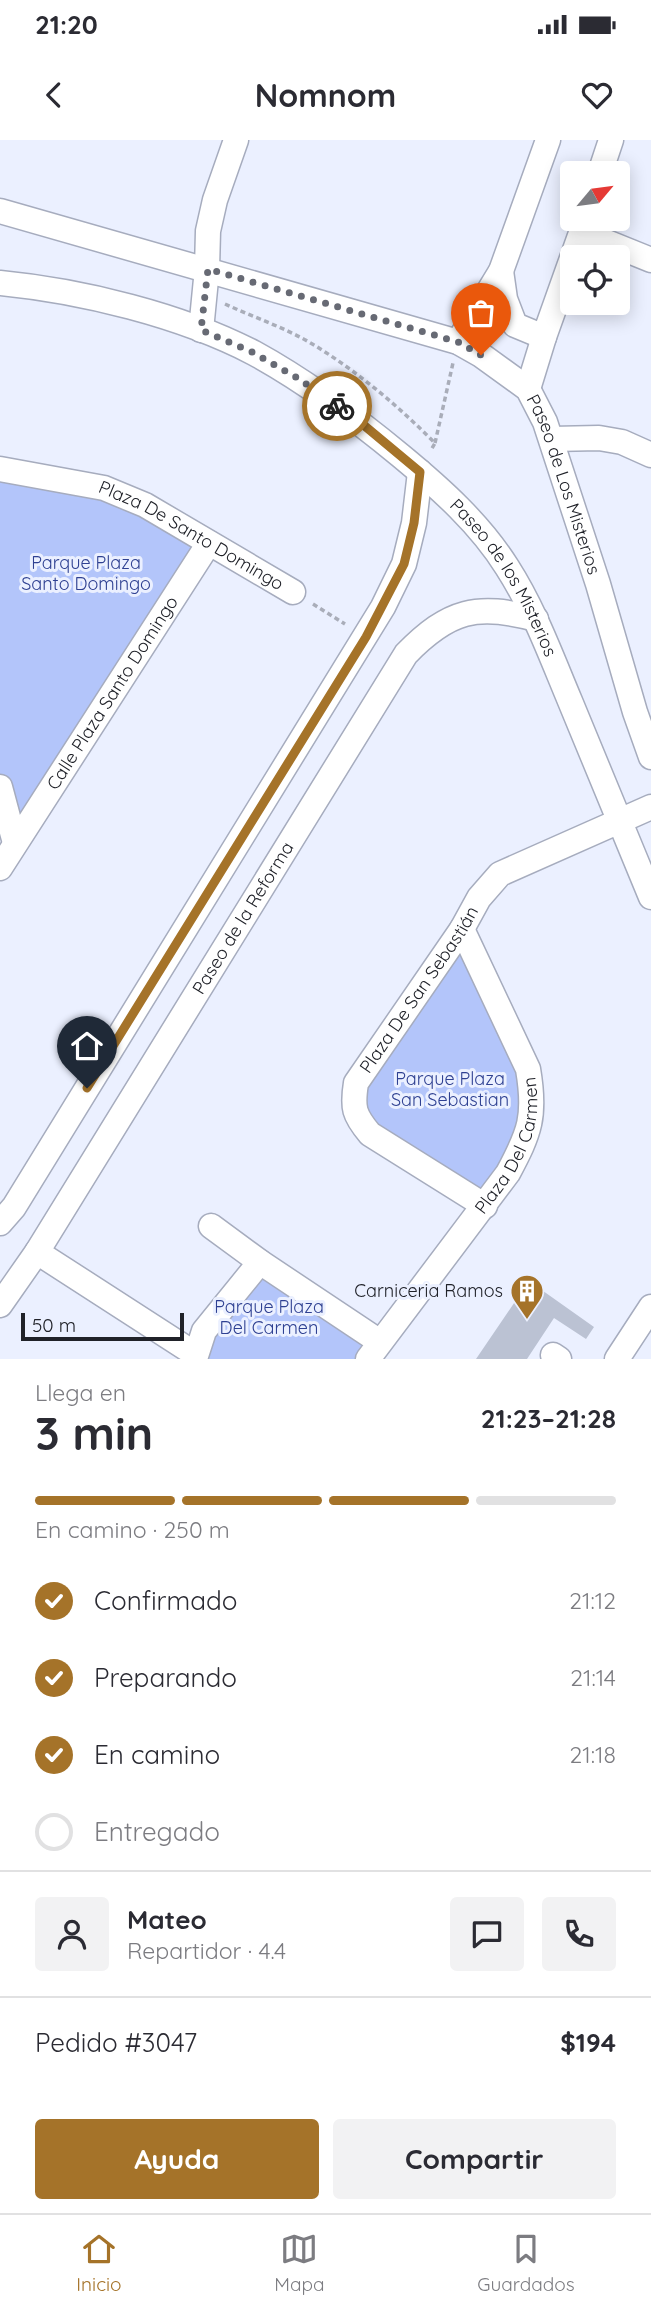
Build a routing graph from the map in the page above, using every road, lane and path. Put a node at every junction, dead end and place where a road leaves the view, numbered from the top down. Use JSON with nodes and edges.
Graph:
{"nodes":[{"id":1,"x":236,"y":140,"type":"edge"},
{"id":2,"x":548,"y":140,"type":"edge"},
{"id":3,"x":611,"y":140,"type":"edge"},
{"id":4,"x":604,"y":161,"type":"edge"},
{"id":5,"x":0,"y":211,"type":"edge"},
{"id":6,"x":582,"y":231,"type":"edge"},
{"id":7,"x":595,"y":231,"type":"edge"},
{"id":8,"x":651,"y":260,"type":"edge"},
{"id":9,"x":208,"y":269,"type":"junction"},
{"id":10,"x":501,"y":271,"type":"junction"},
{"id":11,"x":0,"y":283,"type":"edge"},
{"id":12,"x":204,"y":295,"type":"junction"},
{"id":13,"x":201,"y":330,"type":"junction"},
{"id":14,"x":544,"y":337,"type":"junction"},
{"id":15,"x":458,"y":342,"type":"junction"},
{"id":16,"x":528,"y":389,"type":"junction"},
{"id":17,"x":552,"y":439,"type":"junction"},
{"id":18,"x":435,"y":443,"type":"junction"},
{"id":19,"x":651,"y":455,"type":"edge"},
{"id":20,"x":0,"y":469,"type":"edge"},
{"id":21,"x":420,"y":472,"type":"junction"},
{"id":22,"x":209,"y":542,"type":"junction"},
{"id":23,"x":293,"y":592,"type":"joint"},
{"id":24,"x":536,"y":619,"type":"junction"},
{"id":25,"x":366,"y":637,"type":"junction"},
{"id":26,"x":651,"y":757,"type":"edge"},
{"id":27,"x":0,"y":787,"type":"edge"},
{"id":28,"x":651,"y":807,"type":"edge"},
{"id":29,"x":619,"y":820,"type":"junction"},
{"id":30,"x":15,"y":843,"type":"junction"},
{"id":31,"x":0,"y":868,"type":"edge"},
{"id":32,"x":651,"y":897,"type":"edge"},
{"id":33,"x":462,"y":929,"type":"junction"},
{"id":34,"x":485,"y":1206,"type":"junction"},
{"id":35,"x":0,"y":1223,"type":"edge"},
{"id":36,"x":211,"y":1226,"type":"dead end"},
{"id":37,"x":37,"y":1252,"type":"junction"},
{"id":38,"x":260,"y":1262,"type":"junction"},
{"id":39,"x":0,"y":1305,"type":"edge"},
{"id":40,"x":651,"y":1307,"type":"edge"},
{"id":41,"x":374,"y":1350,"type":"edge"},
{"id":42,"x":195,"y":1357,"type":"edge"},
{"id":43,"x":617,"y":1359,"type":"edge"}],
"edges":[{"from":1,"to":9,"type":"street"},
{"from":2,"to":10,"type":"street"},
{"from":3,"to":4,"type":"street"},
{"from":5,"to":9,"type":"street","name":"Paseo de Los Misterios"},
{"from":6,"to":14,"type":"street"},
{"from":7,"to":8,"type":"street"},
{"from":9,"to":12,"type":"street"},
{"from":9,"to":15,"type":"street","name":"Paseo de Los Misterios"},
{"from":10,"to":14,"type":"street"},
{"from":10,"to":15,"type":"street"},
{"from":11,"to":13,"type":"street","name":"Paseo de los Misterios"},
{"from":12,"to":13,"type":"street"},
{"from":12,"to":18,"type":"path"},
{"from":13,"to":21,"type":"street","name":"Paseo de los Misterios"},
{"from":14,"to":16,"type":"street"},
{"from":15,"to":16,"type":"street","name":"Paseo de Los Misterios"},
{"from":15,"to":18,"type":"path"},
{"from":16,"to":17,"type":"street","name":"Paseo de Los Misterios"},
{"from":17,"to":19,"type":"street"},
{"from":17,"to":26,"type":"street","name":"Paseo de Los Misterios"},
{"from":18,"to":21,"type":"path"},
{"from":20,"to":22,"type":"street","name":"Plaza De Santo Domingo"},
{"from":21,"to":24,"type":"street","name":"Paseo de los Misterios"},
{"from":21,"to":25,"type":"street"},
{"from":22,"to":23,"type":"street","name":"Plaza De Santo Domingo"},
{"from":22,"to":30,"type":"street","name":"Calle Plaza Santo Domingo"},
{"from":23,"to":25,"type":"path","name":"Plaza De Santo Domingo"},
{"from":24,"to":29,"type":"street","name":"Paseo de los Misterios"},
{"from":24,"to":37,"type":"street","name":"Paseo de la Reforma"},
{"from":25,"to":35,"type":"street"},
{"from":27,"to":30,"type":"street"},
{"from":28,"to":29,"type":"street","name":"Plaza De San Sebastián"},
{"from":29,"to":32,"type":"street","name":"Paseo de los Misterios"},
{"from":29,"to":33,"type":"street","name":"Plaza De San Sebastián"},
{"from":30,"to":31,"type":"street","name":"Calle Plaza Santo Domingo"},
{"from":33,"to":34,"type":"street","name":"Plaza Del Carmen"},
{"from":33,"to":34,"type":"street","name":"Plaza De San Sebastián"},
{"from":34,"to":41,"type":"street","name":"Plaza Del Carmen"},
{"from":36,"to":38,"type":"street","name":"Plaza Del Carmen"},
{"from":37,"to":39,"type":"street","name":"Paseo de la Reforma"},
{"from":37,"to":42,"type":"street"},
{"from":38,"to":41,"type":"street","name":"Plaza Del Carmen"},
{"from":38,"to":42,"type":"street"},
{"from":40,"to":43,"type":"street"}]}
